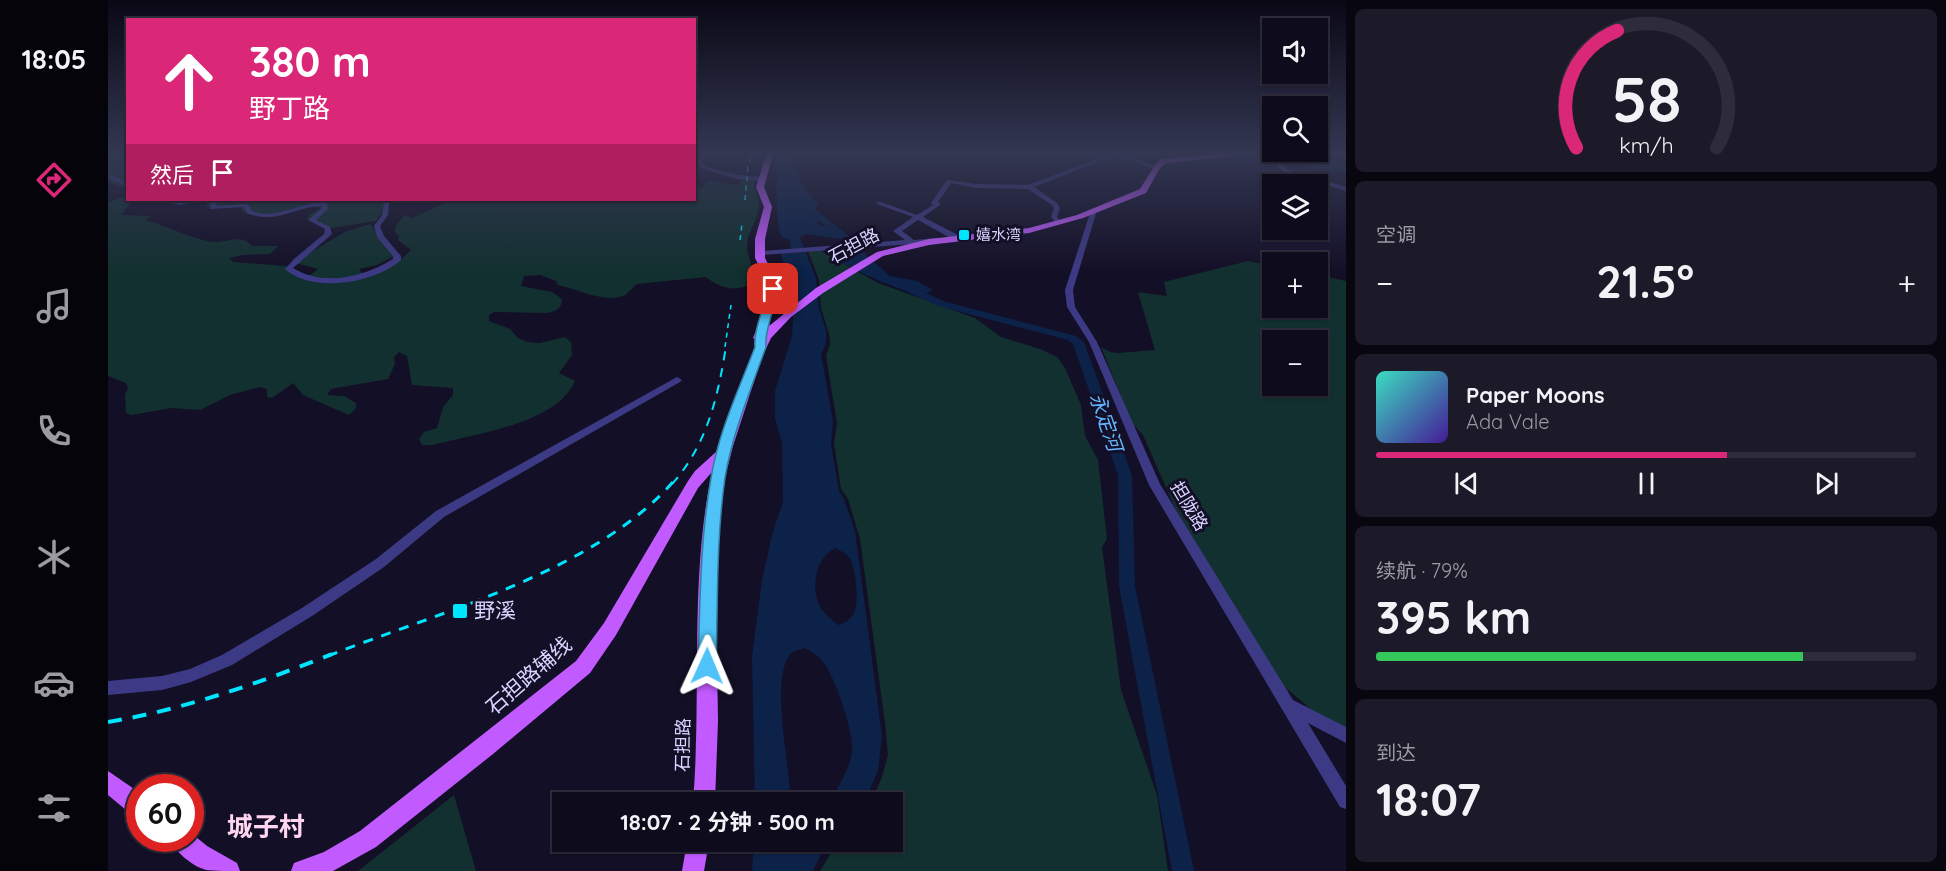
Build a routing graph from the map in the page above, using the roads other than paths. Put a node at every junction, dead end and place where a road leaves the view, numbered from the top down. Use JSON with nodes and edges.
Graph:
{"nodes":[{"id":1,"x":762,"y":193,"type":"edge"},
{"id":2,"x":941,"y":193,"type":"edge"},
{"id":3,"x":1038,"y":193,"type":"edge"},
{"id":4,"x":1139,"y":193,"type":"edge"},
{"id":5,"x":169,"y":201,"type":"edge"},
{"id":6,"x":193,"y":201,"type":"edge"},
{"id":7,"x":214,"y":201,"type":"edge"},
{"id":8,"x":389,"y":201,"type":"edge"},
{"id":9,"x":879,"y":203,"type":"dead end"},
{"id":10,"x":1094,"y":210,"type":"junction"},
{"id":11,"x":918,"y":217,"type":"junction"},
{"id":12,"x":1058,"y":222,"type":"junction"},
{"id":13,"x":957,"y":238,"type":"junction"},
{"id":14,"x":938,"y":240,"type":"junction"},
{"id":15,"x":910,"y":241,"type":"junction"},
{"id":16,"x":765,"y":253,"type":"junction"},
{"id":17,"x":763,"y":342,"type":"junction"},
{"id":18,"x":677,"y":380,"type":"dead end"},
{"id":19,"x":723,"y":454,"type":"junction"},
{"id":20,"x":108,"y":688,"type":"edge"},
{"id":21,"x":1286,"y":704,"type":"junction"},
{"id":22,"x":1346,"y":735,"type":"edge"},
{"id":23,"x":108,"y":782,"type":"edge"},
{"id":24,"x":704,"y":792,"type":"edge"},
{"id":25,"x":126,"y":796,"type":"edge"},
{"id":26,"x":1346,"y":801,"type":"edge"},
{"id":27,"x":198,"y":852,"type":"edge"},
{"id":28,"x":696,"y":852,"type":"edge"},
{"id":29,"x":229,"y":871,"type":"edge"},
{"id":30,"x":302,"y":871,"type":"edge"},
{"id":31,"x":693,"y":871,"type":"edge"}],
"edges":[{"from":1,"to":16,"type":"main road"},
{"from":2,"to":11,"type":"street"},
{"from":3,"to":12,"type":"street"},
{"from":4,"to":10,"type":"main road","name":"石担路"},
{"from":5,"to":6,"type":"street"},
{"from":7,"to":8,"type":"street"},
{"from":9,"to":11,"type":"street"},
{"from":10,"to":12,"type":"main road","name":"石担路"},
{"from":10,"to":21,"type":"street","name":"担陇路"},
{"from":11,"to":13,"type":"street"},
{"from":11,"to":15,"type":"street"},
{"from":12,"to":13,"type":"main road","name":"石担路"},
{"from":13,"to":14,"type":"main road","name":"石担路"},
{"from":14,"to":15,"type":"street"},
{"from":14,"to":17,"type":"main road","name":"石担路"},
{"from":15,"to":16,"type":"street"},
{"from":16,"to":17,"type":"main road"},
{"from":17,"to":19,"type":"main road","name":"石担路"},
{"from":18,"to":20,"type":"street"},
{"from":19,"to":24,"type":"main road","name":"石担路"},
{"from":19,"to":30,"type":"main road","name":"石担路辅线"},
{"from":21,"to":22,"type":"street"},
{"from":21,"to":26,"type":"street","name":"担陇路"},
{"from":23,"to":25,"type":"main road"},
{"from":27,"to":29,"type":"main road"},
{"from":28,"to":31,"type":"main road"}]}
